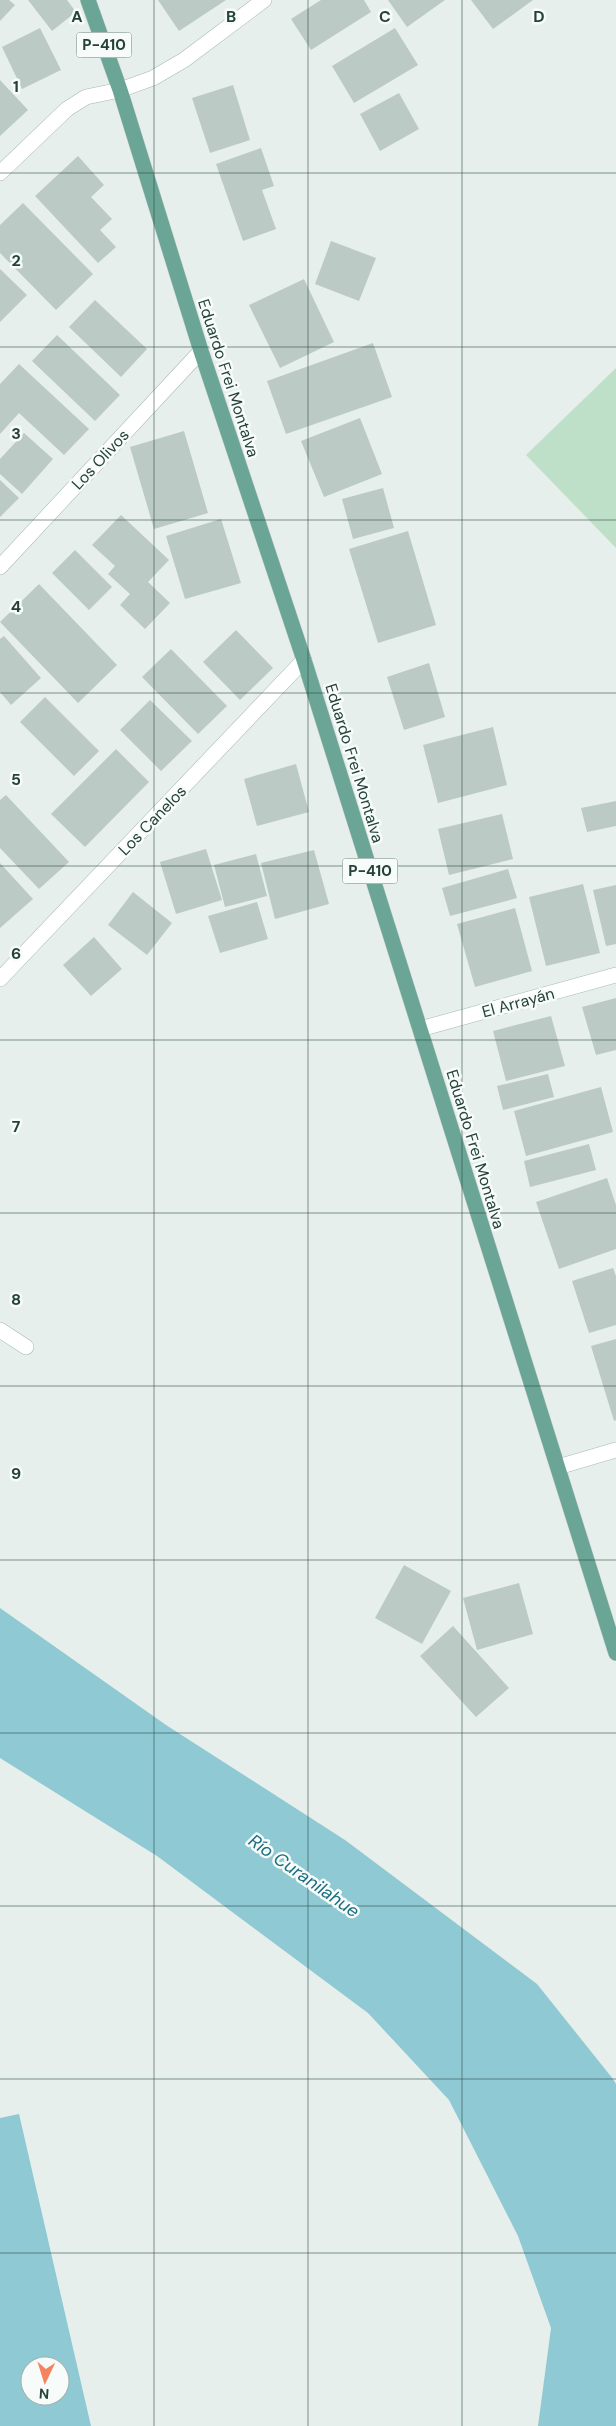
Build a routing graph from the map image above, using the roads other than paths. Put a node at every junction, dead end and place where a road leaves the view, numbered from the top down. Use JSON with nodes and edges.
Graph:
{"nodes":[{"id":1,"x":88,"y":0,"type":"edge"},
{"id":2,"x":264,"y":0,"type":"edge"},
{"id":3,"x":120,"y":90,"type":"junction"},
{"id":4,"x":0,"y":173,"type":"edge"},
{"id":5,"x":200,"y":351,"type":"junction"},
{"id":6,"x":0,"y":566,"type":"edge"},
{"id":7,"x":304,"y":660,"type":"junction"},
{"id":8,"x":616,"y":975,"type":"edge"},
{"id":9,"x":0,"y":978,"type":"edge"},
{"id":10,"x":420,"y":1029,"type":"junction"},
{"id":11,"x":0,"y":1330,"type":"edge"},
{"id":12,"x":26,"y":1347,"type":"dead end"},
{"id":13,"x":616,"y":1450,"type":"edge"},
{"id":14,"x":558,"y":1467,"type":"junction"},
{"id":15,"x":616,"y":1653,"type":"edge"}],
"edges":[{"from":1,"to":3,"type":"main road","name":"Eduardo Frei Montalva","number":"P-410"},
{"from":2,"to":3,"type":"street"},
{"from":3,"to":4,"type":"street"},
{"from":3,"to":5,"type":"main road","name":"Eduardo Frei Montalva","number":"P-410"},
{"from":5,"to":6,"type":"street","name":"Los Olivos"},
{"from":5,"to":7,"type":"main road","name":"Eduardo Frei Montalva","number":"P-410"},
{"from":7,"to":9,"type":"street","name":"Los Canelos"},
{"from":7,"to":10,"type":"main road","name":"Eduardo Frei Montalva","number":"P-410"},
{"from":8,"to":10,"type":"street","name":"El Arrayán"},
{"from":10,"to":14,"type":"main road","name":"Eduardo Frei Montalva","number":"P-410"},
{"from":11,"to":12,"type":"street"},
{"from":13,"to":14,"type":"street"},
{"from":14,"to":15,"type":"main road","name":"Eduardo Frei Montalva","number":"P-410"}]}
